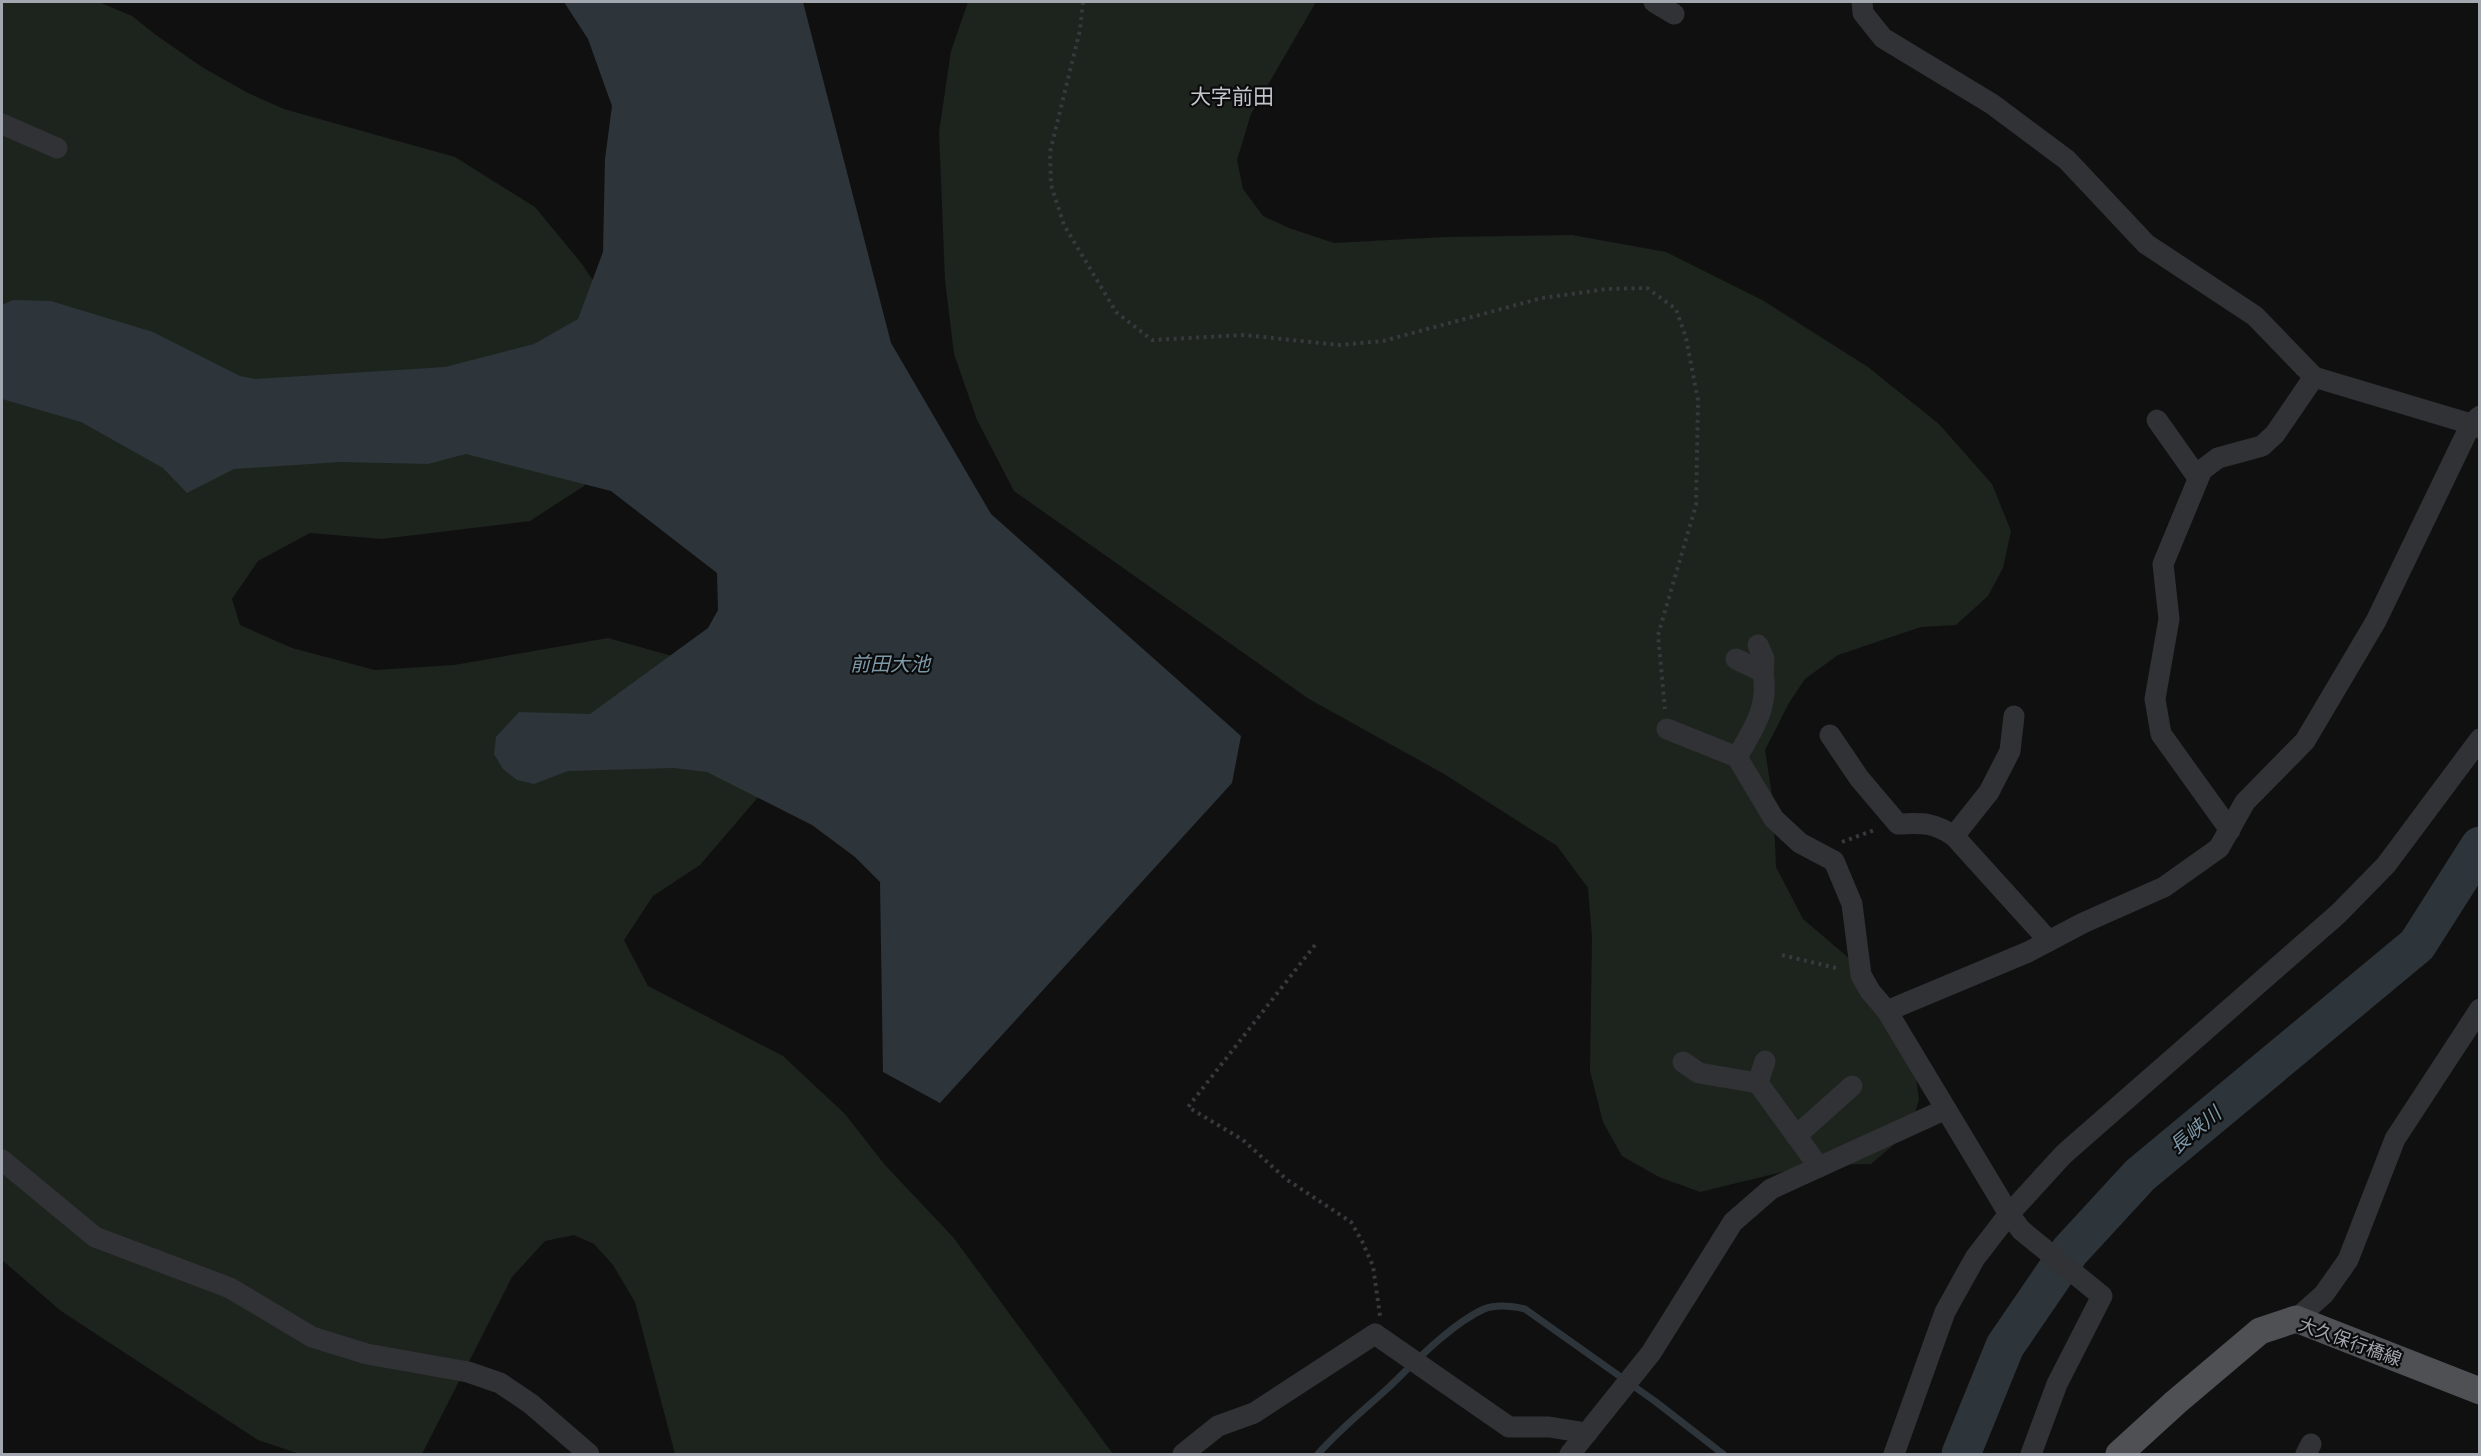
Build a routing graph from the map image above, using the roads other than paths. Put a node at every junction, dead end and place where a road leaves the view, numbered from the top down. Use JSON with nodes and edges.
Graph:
{"nodes":[{"id":1,"x":1654,"y":2,"type":"edge"},
{"id":2,"x":1862,"y":2,"type":"edge"},
{"id":3,"x":1674,"y":14,"type":"dead end"},
{"id":4,"x":2,"y":124,"type":"edge"},
{"id":5,"x":57,"y":148,"type":"dead end"},
{"id":6,"x":2314,"y":376,"type":"junction"},
{"id":7,"x":2157,"y":420,"type":"dead end"},
{"id":8,"x":2477,"y":422,"type":"edge"},
{"id":9,"x":2198,"y":478,"type":"junction"},
{"id":10,"x":1758,"y":645,"type":"dead end"},
{"id":11,"x":1736,"y":659,"type":"dead end"},
{"id":12,"x":1763,"y":672,"type":"junction"},
{"id":13,"x":2014,"y":717,"type":"dead end"},
{"id":14,"x":1667,"y":729,"type":"road end"},
{"id":15,"x":1830,"y":735,"type":"dead end"},
{"id":16,"x":2480,"y":739,"type":"edge"},
{"id":17,"x":1737,"y":757,"type":"junction"},
{"id":18,"x":2230,"y":830,"type":"junction"},
{"id":19,"x":1953,"y":836,"type":"junction"},
{"id":20,"x":2049,"y":941,"type":"junction"},
{"id":21,"x":2480,"y":1009,"type":"edge"},
{"id":22,"x":1887,"y":1011,"type":"junction"},
{"id":23,"x":1765,"y":1061,"type":"dead end"},
{"id":24,"x":1683,"y":1062,"type":"dead end"},
{"id":25,"x":1758,"y":1083,"type":"junction"},
{"id":26,"x":1852,"y":1086,"type":"dead end"},
{"id":27,"x":1946,"y":1109,"type":"junction"},
{"id":28,"x":1796,"y":1136,"type":"junction"},
{"id":29,"x":2,"y":1160,"type":"edge"},
{"id":30,"x":1819,"y":1167,"type":"junction"},
{"id":31,"x":2015,"y":1222,"type":"junction"},
{"id":32,"x":2296,"y":1319,"type":"junction"},
{"id":33,"x":2480,"y":1391,"type":"edge"},
{"id":34,"x":1587,"y":1432,"type":"junction"},
{"id":35,"x":589,"y":1455,"type":"edge"},
{"id":36,"x":1184,"y":1455,"type":"edge"},
{"id":37,"x":1570,"y":1455,"type":"edge"},
{"id":38,"x":1894,"y":1455,"type":"edge"},
{"id":39,"x":2031,"y":1455,"type":"edge"},
{"id":40,"x":2119,"y":1455,"type":"edge"}],
"edges":[{"from":1,"to":3,"type":"street"},
{"from":2,"to":6,"type":"street"},
{"from":4,"to":5,"type":"street"},
{"from":6,"to":8,"type":"street"},
{"from":6,"to":9,"type":"street"},
{"from":7,"to":9,"type":"street"},
{"from":8,"to":18,"type":"street"},
{"from":9,"to":18,"type":"street"},
{"from":10,"to":12,"type":"street"},
{"from":11,"to":12,"type":"street"},
{"from":12,"to":17,"type":"street"},
{"from":13,"to":19,"type":"street"},
{"from":14,"to":17,"type":"street"},
{"from":15,"to":19,"type":"street"},
{"from":16,"to":31,"type":"street"},
{"from":17,"to":22,"type":"street"},
{"from":18,"to":20,"type":"street"},
{"from":19,"to":20,"type":"street"},
{"from":20,"to":22,"type":"street"},
{"from":21,"to":32,"type":"street"},
{"from":22,"to":27,"type":"street"},
{"from":23,"to":25,"type":"street"},
{"from":24,"to":25,"type":"street"},
{"from":25,"to":28,"type":"street"},
{"from":26,"to":28,"type":"street"},
{"from":27,"to":30,"type":"street"},
{"from":27,"to":31,"type":"street"},
{"from":28,"to":30,"type":"street"},
{"from":29,"to":35,"type":"street"},
{"from":30,"to":34,"type":"street"},
{"from":31,"to":38,"type":"street"},
{"from":31,"to":39,"type":"street"},
{"from":32,"to":33,"type":"main road","name":"大久保行橋線"},
{"from":32,"to":40,"type":"main road","name":"大久保行橋線"},
{"from":34,"to":36,"type":"street"},
{"from":34,"to":37,"type":"street"}]}
